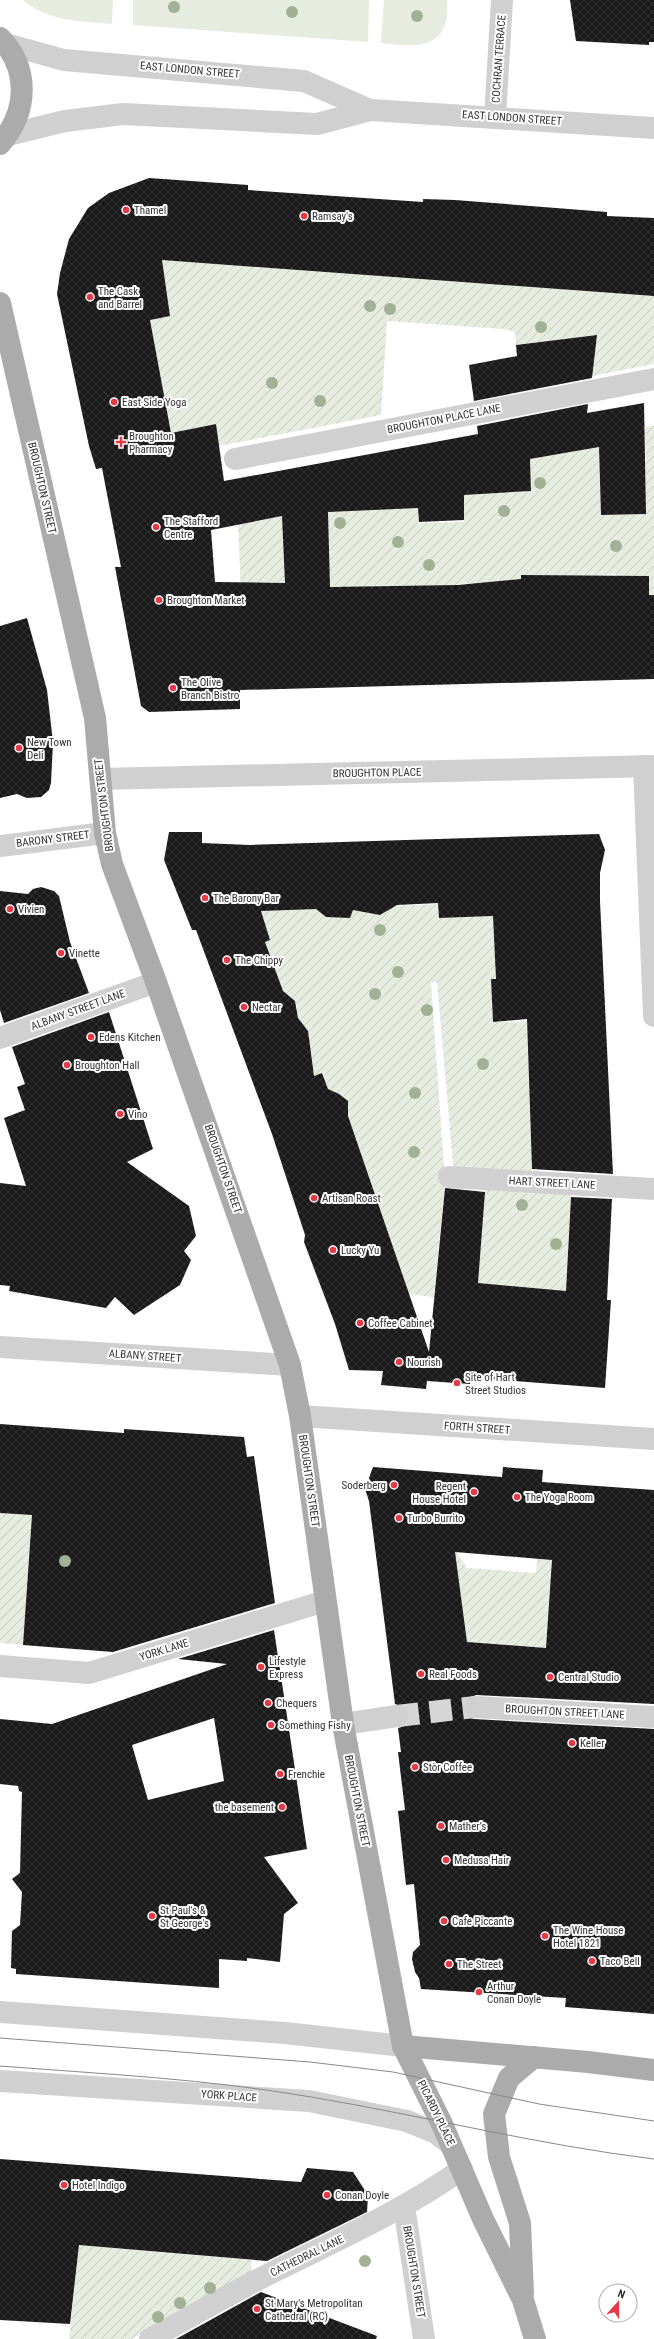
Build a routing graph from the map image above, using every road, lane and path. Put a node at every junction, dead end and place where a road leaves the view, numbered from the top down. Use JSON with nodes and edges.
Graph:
{"nodes":[{"id":1,"x":502,"y":0,"type":"edge"},
{"id":2,"x":3,"y":41,"type":"edge"},
{"id":3,"x":370,"y":110,"type":"junction"},
{"id":4,"x":495,"y":117,"type":"junction"},
{"id":5,"x":654,"y":128,"type":"edge"},
{"id":6,"x":4,"y":139,"type":"edge"},
{"id":7,"x":0,"y":304,"type":"edge"},
{"id":8,"x":654,"y":379,"type":"edge"},
{"id":9,"x":235,"y":459,"type":"dead end"},
{"id":10,"x":649,"y":766,"type":"edge"},
{"id":11,"x":101,"y":780,"type":"junction"},
{"id":12,"x":105,"y":833,"type":"junction"},
{"id":13,"x":0,"y":846,"type":"edge"},
{"id":14,"x":156,"y":982,"type":"junction"},
{"id":15,"x":654,"y":1016,"type":"edge"},
{"id":16,"x":0,"y":1038,"type":"edge"},
{"id":17,"x":449,"y":1177,"type":"dead end"},
{"id":18,"x":654,"y":1189,"type":"edge"},
{"id":19,"x":0,"y":1346,"type":"edge"},
{"id":20,"x":290,"y":1365,"type":"junction"},
{"id":21,"x":300,"y":1416,"type":"junction"},
{"id":22,"x":654,"y":1439,"type":"edge"},
{"id":23,"x":325,"y":1601,"type":"junction"},
{"id":24,"x":0,"y":1666,"type":"edge"},
{"id":25,"x":476,"y":1707,"type":"tunnel mouth"},
{"id":26,"x":397,"y":1716,"type":"tunnel mouth"},
{"id":27,"x":654,"y":1717,"type":"edge"},
{"id":28,"x":342,"y":1724,"type":"junction"},
{"id":29,"x":0,"y":2012,"type":"edge"},
{"id":30,"x":404,"y":2046,"type":"junction"},
{"id":31,"x":534,"y":2057,"type":"junction"},
{"id":32,"x":654,"y":2070,"type":"edge"},
{"id":33,"x":0,"y":2081,"type":"edge"},
{"id":34,"x":450,"y":2144,"type":"junction"},
{"id":35,"x":462,"y":2169,"type":"junction"},
{"id":36,"x":404,"y":2206,"type":"junction"},
{"id":37,"x":523,"y":2300,"type":"junction"},
{"id":38,"x":150,"y":2339,"type":"edge"},
{"id":39,"x":424,"y":2339,"type":"edge"},
{"id":40,"x":535,"y":2339,"type":"edge"}],
"edges":[{"from":1,"to":4,"type":"street","name":"COCHRAN TERRACE"},
{"from":2,"to":3,"type":"street","name":"EAST LONDON STREET"},
{"from":2,"to":6,"type":"main road"},
{"from":3,"to":4,"type":"street","name":"EAST LONDON STREET"},
{"from":3,"to":6,"type":"street","name":"EAST LONDON STREET"},
{"from":4,"to":5,"type":"street","name":"EAST LONDON STREET"},
{"from":7,"to":11,"type":"main road","name":"BROUGHTON STREET"},
{"from":8,"to":9,"type":"street","name":"BROUGHTON PLACE LANE"},
{"from":10,"to":11,"type":"street","name":"BROUGHTON PLACE"},
{"from":10,"to":15,"type":"street"},
{"from":11,"to":12,"type":"main road","name":"BROUGHTON STREET"},
{"from":12,"to":13,"type":"street","name":"BARONY STREET"},
{"from":12,"to":14,"type":"main road","name":"BROUGHTON STREET"},
{"from":14,"to":16,"type":"street","name":"ALBANY STREET LANE"},
{"from":14,"to":20,"type":"main road","name":"BROUGHTON STREET"},
{"from":17,"to":18,"type":"street","name":"HART STREET LANE"},
{"from":19,"to":20,"type":"street","name":"ALBANY STREET"},
{"from":20,"to":21,"type":"main road","name":"BROUGHTON STREET"},
{"from":21,"to":22,"type":"street","name":"FORTH STREET"},
{"from":21,"to":23,"type":"main road","name":"BROUGHTON STREET"},
{"from":23,"to":24,"type":"street","name":"YORK LANE"},
{"from":23,"to":28,"type":"main road","name":"BROUGHTON STREET"},
{"from":25,"to":27,"type":"street","name":"BROUGHTON STREET LANE"},
{"from":26,"to":28,"type":"street"},
{"from":28,"to":30,"type":"main road","name":"BROUGHTON STREET"},
{"from":29,"to":30,"type":"street"},
{"from":30,"to":31,"type":"main road"},
{"from":30,"to":34,"type":"main road","name":"PICARDY PLACE"},
{"from":31,"to":32,"type":"main road"},
{"from":31,"to":37,"type":"main road","name":"PICARDY PLACE"},
{"from":33,"to":34,"type":"street","name":"YORK PLACE"},
{"from":34,"to":35,"type":"main road","name":"PICARDY PLACE"},
{"from":35,"to":36,"type":"street","name":"CATHEDRAL LANE"},
{"from":35,"to":37,"type":"main road","name":"PICARDY PLACE"},
{"from":36,"to":38,"type":"street","name":"CATHEDRAL LANE"},
{"from":36,"to":39,"type":"street","name":"BROUGHTON STREET"},
{"from":37,"to":40,"type":"main road","name":"PICARDY PLACE"}]}
